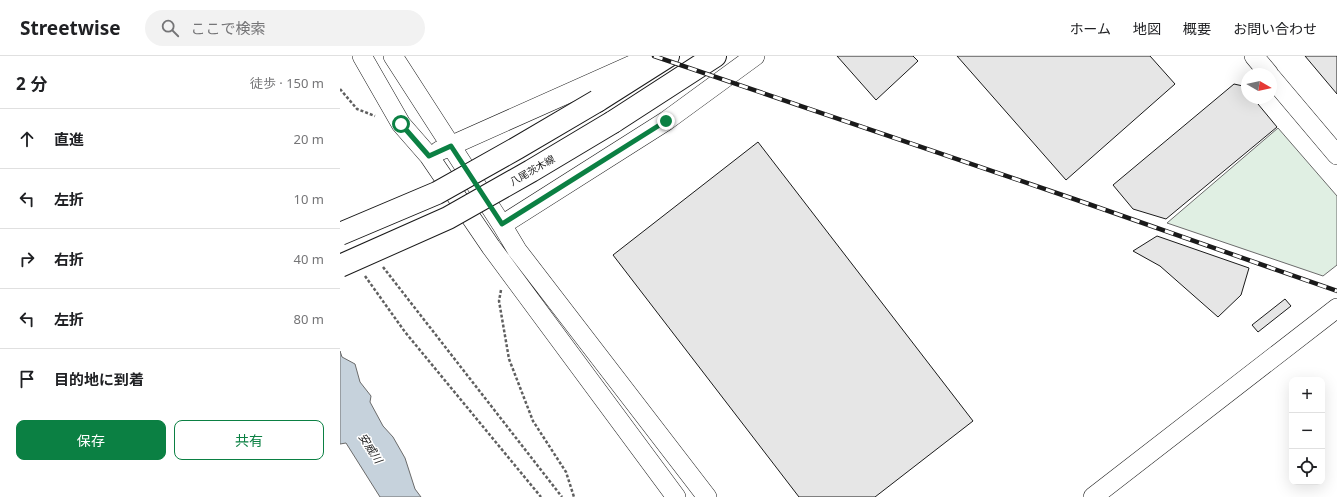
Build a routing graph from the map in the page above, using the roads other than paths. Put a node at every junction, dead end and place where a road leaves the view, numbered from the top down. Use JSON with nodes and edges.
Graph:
{"nodes":[{"id":1,"x":362,"y":56,"type":"edge"},
{"id":2,"x":393,"y":56,"type":"edge"},
{"id":3,"x":644,"y":56,"type":"edge"},
{"id":4,"x":668,"y":56,"type":"edge"},
{"id":5,"x":715,"y":56,"type":"edge"},
{"id":6,"x":755,"y":56,"type":"edge"},
{"id":7,"x":1254,"y":56,"type":"edge"},
{"id":8,"x":1264,"y":68,"type":"edge"},
{"id":9,"x":1277,"y":84,"type":"edge"},
{"id":10,"x":451,"y":146,"type":"junction"},
{"id":11,"x":1337,"y":155,"type":"edge"},
{"id":12,"x":429,"y":156,"type":"junction"},
{"id":13,"x":502,"y":224,"type":"junction"},
{"id":14,"x":340,"y":234,"type":"edge"},
{"id":15,"x":340,"y":266,"type":"edge"},
{"id":16,"x":1337,"y":308,"type":"edge"},
{"id":17,"x":676,"y":497,"type":"edge"},
{"id":18,"x":706,"y":497,"type":"edge"},
{"id":19,"x":1093,"y":497,"type":"edge"}],
"edges":[{"from":1,"to":12,"type":"street"},
{"from":2,"to":10,"type":"street"},
{"from":3,"to":10,"type":"street"},
{"from":4,"to":14,"type":"main road","bridge":true},
{"from":5,"to":15,"type":"main road","name":"八尾茨木線","bridge":true},
{"from":6,"to":13,"type":"street"},
{"from":7,"to":8,"type":"street"},
{"from":9,"to":11,"type":"street"},
{"from":10,"to":12,"type":"street"},
{"from":10,"to":13,"type":"street"},
{"from":12,"to":17,"type":"street"},
{"from":13,"to":18,"type":"street"},
{"from":16,"to":19,"type":"street"}]}
